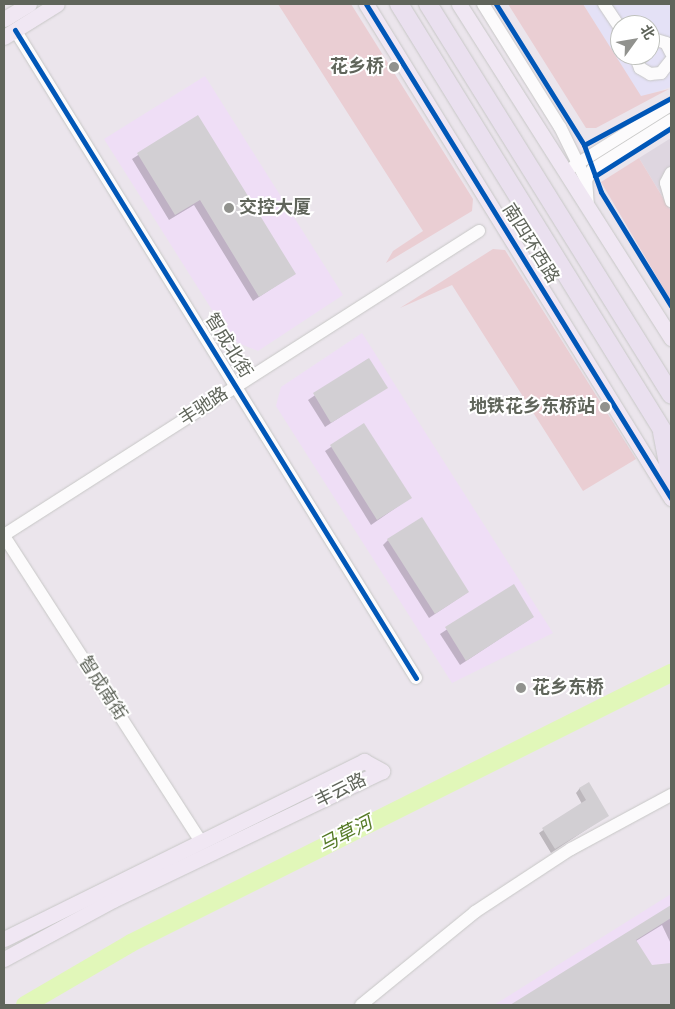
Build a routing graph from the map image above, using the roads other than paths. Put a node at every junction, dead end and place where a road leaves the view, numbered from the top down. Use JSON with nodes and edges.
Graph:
{"nodes":[{"id":1,"x":29,"y":4,"type":"edge"},
{"id":2,"x":57,"y":4,"type":"edge"},
{"id":3,"x":366,"y":4,"type":"edge"},
{"id":4,"x":399,"y":4,"type":"edge"},
{"id":5,"x":428,"y":4,"type":"edge"},
{"id":6,"x":459,"y":4,"type":"edge"},
{"id":7,"x":483,"y":4,"type":"edge"},
{"id":8,"x":604,"y":4,"type":"edge"},
{"id":9,"x":611,"y":15,"type":"edge"},
{"id":10,"x":4,"y":20,"type":"edge"},
{"id":11,"x":10,"y":33,"type":"edge"},
{"id":12,"x":660,"y":40,"type":"edge"},
{"id":13,"x":671,"y":53,"type":"edge"},
{"id":14,"x":671,"y":60,"type":"edge"},
{"id":15,"x":639,"y":65,"type":"edge"},
{"id":16,"x":671,"y":105,"type":"edge"},
{"id":17,"x":671,"y":120,"type":"edge"},
{"id":18,"x":580,"y":162,"type":"junction"},
{"id":19,"x":566,"y":171,"type":"junction"},
{"id":20,"x":671,"y":173,"type":"edge"},
{"id":21,"x":586,"y":180,"type":"junction"},
{"id":22,"x":671,"y":201,"type":"edge"},
{"id":23,"x":588,"y":207,"type":"junction"},
{"id":24,"x":479,"y":231,"type":"dead end"},
{"id":25,"x":671,"y":338,"type":"edge"},
{"id":26,"x":237,"y":386,"type":"junction"},
{"id":27,"x":671,"y":394,"type":"edge"},
{"id":28,"x":660,"y":427,"type":"junction"},
{"id":29,"x":671,"y":444,"type":"edge"},
{"id":30,"x":671,"y":479,"type":"edge"},
{"id":31,"x":671,"y":498,"type":"edge"},
{"id":32,"x":4,"y":535,"type":"edge"},
{"id":33,"x":416,"y":678,"type":"dead end"},
{"id":34,"x":671,"y":795,"type":"edge"},
{"id":35,"x":201,"y":842,"type":"junction"},
{"id":36,"x":4,"y":938,"type":"edge"},
{"id":37,"x":4,"y":959,"type":"edge"},
{"id":38,"x":361,"y":1005,"type":"edge"}],
"edges":[{"from":1,"to":10,"type":"main road"},
{"from":2,"to":11,"type":"main road"},
{"from":3,"to":31,"type":"main road","name":"南四环西路"},
{"from":4,"to":28,"type":"highway","name":"南四环西路"},
{"from":5,"to":27,"type":"highway"},
{"from":6,"to":19,"type":"main road"},
{"from":7,"to":18,"type":"street"},
{"from":8,"to":9,"type":"street"},
{"from":11,"to":26,"type":"street","name":"智成北街"},
{"from":12,"to":13,"type":"street"},
{"from":14,"to":15,"type":"street"},
{"from":16,"to":18,"type":"street"},
{"from":17,"to":21,"type":"street"},
{"from":18,"to":19,"type":"street"},
{"from":18,"to":21,"type":"street"},
{"from":19,"to":23,"type":"main road"},
{"from":20,"to":22,"type":"street"},
{"from":21,"to":23,"type":"street"},
{"from":23,"to":25,"type":"main road"},
{"from":24,"to":26,"type":"street","name":"丰驰路"},
{"from":26,"to":32,"type":"street","name":"丰驰路"},
{"from":26,"to":33,"type":"street","name":"智成北街"},
{"from":28,"to":29,"type":"highway","name":"南四环西路"},
{"from":28,"to":30,"type":"highway"},
{"from":32,"to":35,"type":"street","name":"智成南街"},
{"from":34,"to":38,"type":"street"},
{"from":35,"to":36,"type":"main road","name":"丰云路"},
{"from":35,"to":37,"type":"main road","name":"丰云路"}]}
